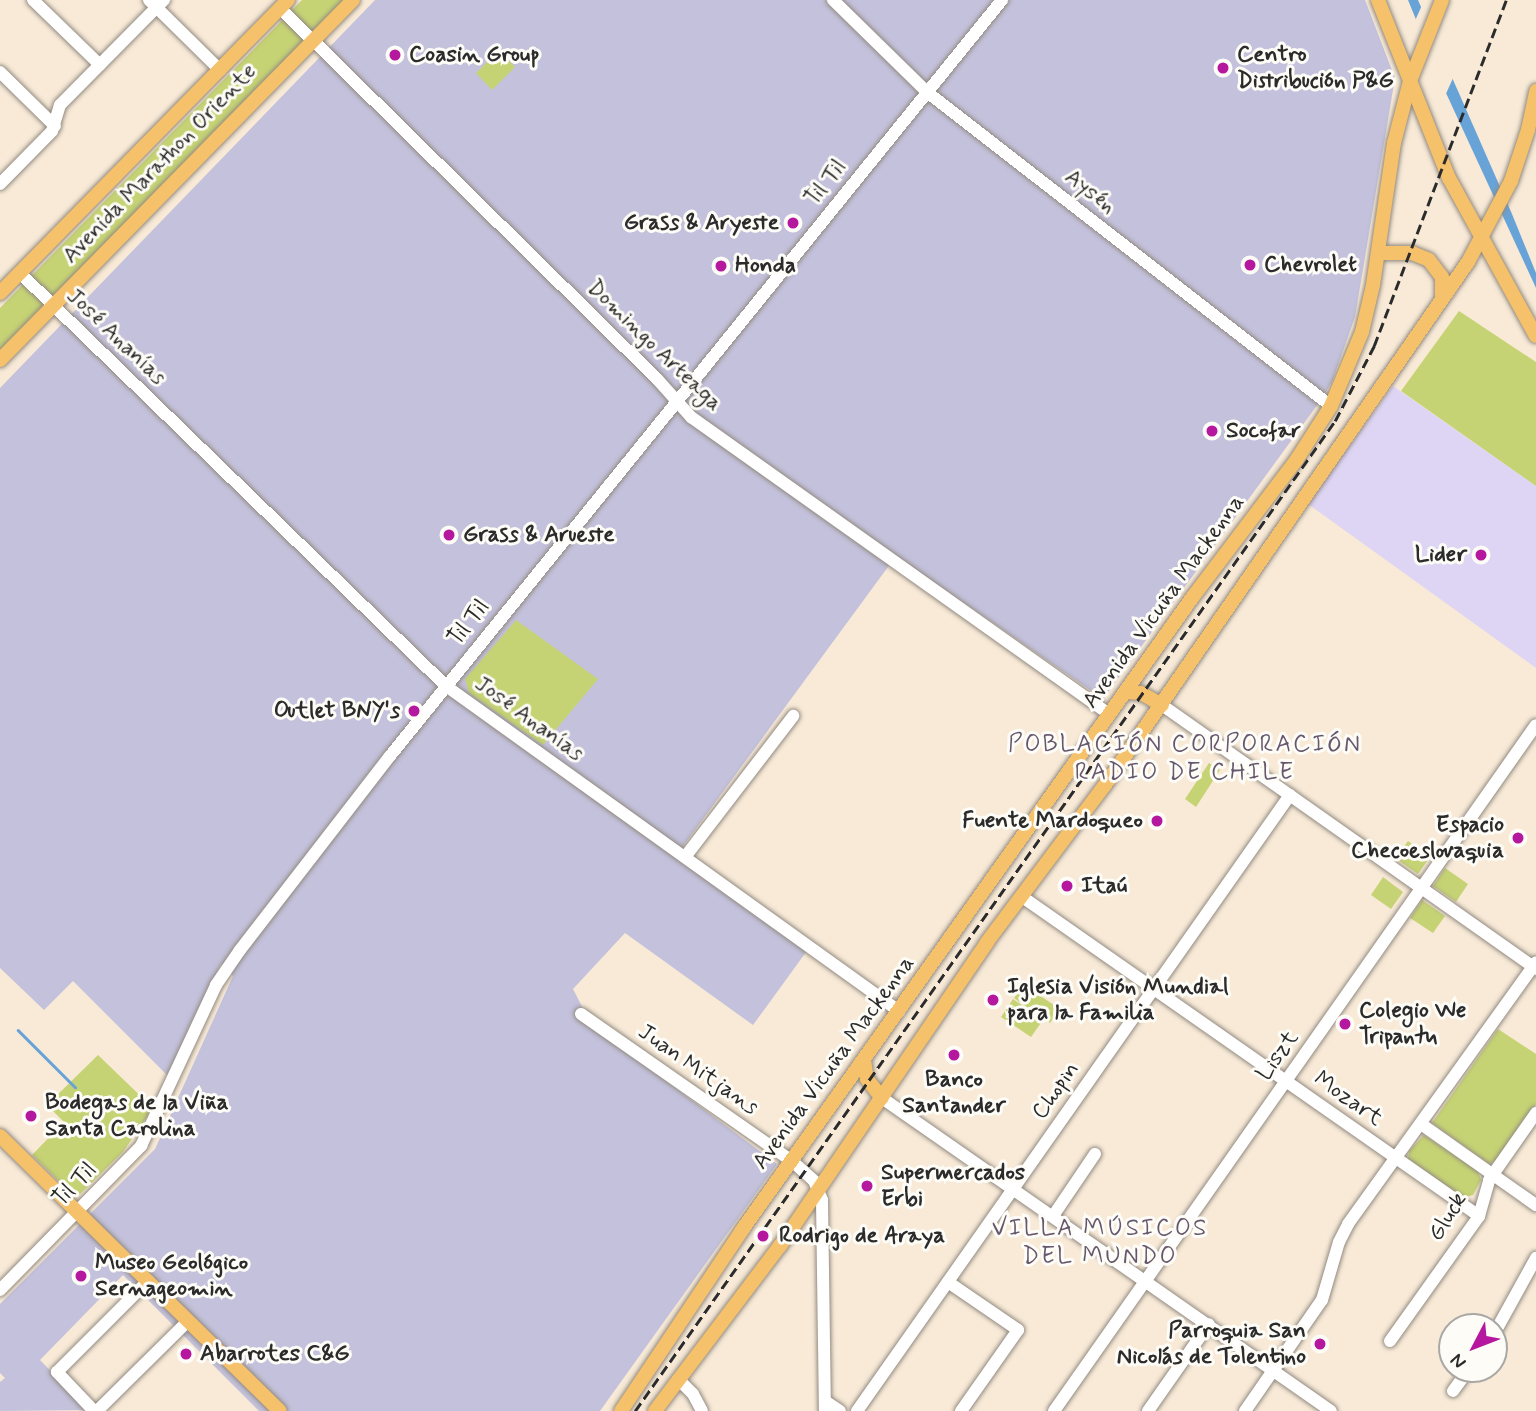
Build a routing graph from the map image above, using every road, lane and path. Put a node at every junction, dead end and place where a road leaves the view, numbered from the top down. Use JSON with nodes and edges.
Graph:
{"nodes":[{"id":1,"x":33,"y":0,"type":"edge"},
{"id":2,"x":353,"y":0,"type":"edge"},
{"id":3,"x":833,"y":0,"type":"edge"},
{"id":4,"x":1002,"y":0,"type":"edge"},
{"id":5,"x":1378,"y":0,"type":"edge"},
{"id":6,"x":1442,"y":0,"type":"edge"},
{"id":7,"x":156,"y":3,"type":"edge"},
{"id":8,"x":284,"y":4,"type":"edge"},
{"id":9,"x":313,"y":41,"type":"junction"},
{"id":10,"x":100,"y":65,"type":"junction"},
{"id":11,"x":220,"y":70,"type":"junction"},
{"id":12,"x":0,"y":72,"type":"edge"},
{"id":13,"x":1410,"y":81,"type":"junction"},
{"id":14,"x":1536,"y":91,"type":"edge"},
{"id":15,"x":927,"y":92,"type":"junction"},
{"id":16,"x":55,"y":126,"type":"junction"},
{"id":17,"x":1,"y":181,"type":"edge"},
{"id":18,"x":1482,"y":240,"type":"junction"},
{"id":19,"x":1378,"y":253,"type":"junction"},
{"id":20,"x":20,"y":273,"type":"junction"},
{"id":21,"x":0,"y":293,"type":"edge"},
{"id":22,"x":1441,"y":302,"type":"junction"},
{"id":23,"x":53,"y":306,"type":"junction"},
{"id":24,"x":1536,"y":336,"type":"edge"},
{"id":25,"x":0,"y":360,"type":"edge"},
{"id":26,"x":676,"y":400,"type":"junction"},
{"id":27,"x":1331,"y":406,"type":"junction"},
{"id":28,"x":446,"y":686,"type":"junction"},
{"id":29,"x":1125,"y":692,"type":"junction"},
{"id":30,"x":1162,"y":705,"type":"junction"},
{"id":31,"x":1110,"y":714,"type":"junction"},
{"id":32,"x":793,"y":716,"type":"dead end"},
{"id":33,"x":1536,"y":725,"type":"edge"},
{"id":34,"x":1290,"y":795,"type":"junction"},
{"id":35,"x":685,"y":857,"type":"junction"},
{"id":36,"x":1421,"y":889,"type":"junction"},
{"id":37,"x":1021,"y":897,"type":"junction"},
{"id":38,"x":1535,"y":966,"type":"edge"},
{"id":39,"x":1153,"y":989,"type":"junction"},
{"id":40,"x":899,"y":1011,"type":"junction"},
{"id":41,"x":581,"y":1014,"type":"dead end"},
{"id":42,"x":864,"y":1060,"type":"junction"},
{"id":43,"x":1285,"y":1082,"type":"junction"},
{"id":44,"x":882,"y":1097,"type":"junction"},
{"id":45,"x":1536,"y":1113,"type":"edge"},
{"id":46,"x":1421,"y":1125,"type":"junction"},
{"id":47,"x":0,"y":1136,"type":"edge"},
{"id":48,"x":1095,"y":1154,"type":"dead end"},
{"id":49,"x":1396,"y":1158,"type":"junction"},
{"id":50,"x":792,"y":1161,"type":"junction"},
{"id":51,"x":1492,"y":1175,"type":"junction"},
{"id":52,"x":1013,"y":1188,"type":"junction"},
{"id":53,"x":819,"y":1190,"type":"junction"},
{"id":54,"x":1536,"y":1205,"type":"edge"},
{"id":55,"x":78,"y":1212,"type":"junction"},
{"id":56,"x":1053,"y":1216,"type":"junction"},
{"id":57,"x":1479,"y":1216,"type":"junction"},
{"id":58,"x":1536,"y":1258,"type":"edge"},
{"id":59,"x":1146,"y":1280,"type":"junction"},
{"id":60,"x":148,"y":1281,"type":"junction"},
{"id":61,"x":948,"y":1282,"type":"junction"},
{"id":62,"x":0,"y":1290,"type":"edge"},
{"id":63,"x":1506,"y":1313,"type":"edge"},
{"id":64,"x":188,"y":1321,"type":"junction"},
{"id":65,"x":1209,"y":1324,"type":"junction"},
{"id":66,"x":1391,"y":1340,"type":"dead end"},
{"id":67,"x":1273,"y":1371,"type":"junction"},
{"id":68,"x":678,"y":1378,"type":"junction"},
{"id":69,"x":1459,"y":1383,"type":"edge"},
{"id":70,"x":1453,"y":1391,"type":"dead end"},
{"id":71,"x":825,"y":1406,"type":"edge"},
{"id":72,"x":103,"y":1409,"type":"edge"},
{"id":73,"x":280,"y":1411,"type":"edge"},
{"id":74,"x":621,"y":1411,"type":"edge"},
{"id":75,"x":655,"y":1411,"type":"edge"},
{"id":76,"x":702,"y":1411,"type":"edge"},
{"id":77,"x":840,"y":1411,"type":"edge"},
{"id":78,"x":857,"y":1411,"type":"edge"},
{"id":79,"x":961,"y":1411,"type":"edge"},
{"id":80,"x":1054,"y":1411,"type":"edge"},
{"id":81,"x":1148,"y":1411,"type":"edge"},
{"id":82,"x":1245,"y":1411,"type":"edge"},
{"id":83,"x":1331,"y":1411,"type":"edge"}],
"edges":[{"from":1,"to":10,"type":"street"},
{"from":2,"to":9,"type":"main road","name":"Avenida Marathon Oriente"},
{"from":3,"to":15,"type":"street","name":"Aysén"},
{"from":4,"to":15,"type":"street","name":"Til Til"},
{"from":5,"to":13,"type":"main road"},
{"from":6,"to":13,"type":"main road","name":"Avenida Vicuña Mackenna"},
{"from":7,"to":10,"type":"street"},
{"from":7,"to":11,"type":"street"},
{"from":8,"to":9,"type":"street","name":"Domingo Arteaga"},
{"from":8,"to":11,"type":"main road","name":"Avenida Marathon Oriente"},
{"from":9,"to":23,"type":"main road","name":"Avenida Marathon Oriente"},
{"from":9,"to":26,"type":"street","name":"Domingo Arteaga"},
{"from":10,"to":16,"type":"street"},
{"from":11,"to":20,"type":"main road","name":"Avenida Marathon Oriente"},
{"from":12,"to":16,"type":"street"},
{"from":13,"to":18,"type":"main road"},
{"from":13,"to":19,"type":"main road","name":"Avenida Vicuña Mackenna"},
{"from":14,"to":18,"type":"main road"},
{"from":15,"to":26,"type":"street","name":"Til Til"},
{"from":15,"to":27,"type":"street","name":"Aysén"},
{"from":16,"to":17,"type":"street"},
{"from":18,"to":22,"type":"main road"},
{"from":18,"to":24,"type":"main road"},
{"from":19,"to":22,"type":"main road"},
{"from":19,"to":27,"type":"main road","name":"Avenida Vicuña Mackenna"},
{"from":20,"to":21,"type":"main road","name":"Avenida Marathon Oriente"},
{"from":20,"to":23,"type":"street","name":"José Ananías"},
{"from":22,"to":30,"type":"main road"},
{"from":23,"to":25,"type":"main road","name":"Avenida Marathon Oriente"},
{"from":23,"to":28,"type":"street","name":"José Ananías"},
{"from":26,"to":28,"type":"street","name":"Til Til"},
{"from":26,"to":31,"type":"street","name":"Domingo Arteaga"},
{"from":27,"to":29,"type":"main road","name":"Avenida Vicuña Mackenna"},
{"from":28,"to":35,"type":"street","name":"José Ananías"},
{"from":28,"to":55,"type":"street","name":"Til Til"},
{"from":29,"to":30,"type":"main road"},
{"from":29,"to":31,"type":"main road","name":"Avenida Vicuña Mackenna"},
{"from":30,"to":34,"type":"street"},
{"from":30,"to":37,"type":"main road"},
{"from":31,"to":40,"type":"main road","name":"Avenida Vicuña Mackenna"},
{"from":32,"to":35,"type":"street"},
{"from":33,"to":36,"type":"street","name":"Liszt"},
{"from":34,"to":36,"type":"street"},
{"from":34,"to":39,"type":"street","name":"Chopin"},
{"from":35,"to":40,"type":"street","name":"José Ananías"},
{"from":36,"to":38,"type":"street"},
{"from":36,"to":43,"type":"street","name":"Liszt"},
{"from":37,"to":39,"type":"street","name":"Mozart"},
{"from":37,"to":44,"type":"main road"},
{"from":38,"to":46,"type":"street"},
{"from":39,"to":43,"type":"street","name":"Mozart"},
{"from":39,"to":52,"type":"street","name":"Chopin"},
{"from":40,"to":42,"type":"main road","name":"Avenida Vicuña Mackenna"},
{"from":41,"to":50,"type":"street","name":"Juan Mitjans"},
{"from":42,"to":44,"type":"main road"},
{"from":42,"to":50,"type":"main road","name":"Avenida Vicuña Mackenna"},
{"from":43,"to":49,"type":"street","name":"Mozart"},
{"from":43,"to":59,"type":"street","name":"Liszt"},
{"from":44,"to":52,"type":"street"},
{"from":44,"to":53,"type":"main road"},
{"from":45,"to":51,"type":"street","name":"Gluck"},
{"from":46,"to":49,"type":"street"},
{"from":46,"to":51,"type":"street"},
{"from":47,"to":55,"type":"main road"},
{"from":48,"to":56,"type":"street"},
{"from":49,"to":57,"type":"street","name":"Mozart"},
{"from":49,"to":67,"type":"street"},
{"from":50,"to":53,"type":"street","name":"Juan Mitjans"},
{"from":50,"to":74,"type":"main road","name":"Avenida Vicuña Mackenna"},
{"from":51,"to":54,"type":"street"},
{"from":51,"to":57,"type":"street","name":"Gluck"},
{"from":52,"to":56,"type":"street"},
{"from":52,"to":61,"type":"street","name":"Chopin"},
{"from":53,"to":68,"type":"main road"},
{"from":53,"to":71,"type":"street"},
{"from":55,"to":60,"type":"main road"},
{"from":55,"to":62,"type":"street","name":"Til Til"},
{"from":56,"to":59,"type":"street"},
{"from":57,"to":66,"type":"street","name":"Gluck"},
{"from":58,"to":63,"type":"street"},
{"from":59,"to":65,"type":"street"},
{"from":59,"to":80,"type":"street","name":"Liszt"},
{"from":60,"to":64,"type":"main road"},
{"from":60,"to":72,"type":"street"},
{"from":61,"to":78,"type":"street","name":"Chopin"},
{"from":61,"to":79,"type":"street"},
{"from":64,"to":72,"type":"street"},
{"from":64,"to":73,"type":"main road"},
{"from":65,"to":67,"type":"street"},
{"from":65,"to":81,"type":"street"},
{"from":67,"to":82,"type":"street"},
{"from":67,"to":83,"type":"street"},
{"from":68,"to":75,"type":"main road"},
{"from":68,"to":76,"type":"street"},
{"from":69,"to":70,"type":"street"},
{"from":71,"to":77,"type":"street"}]}
